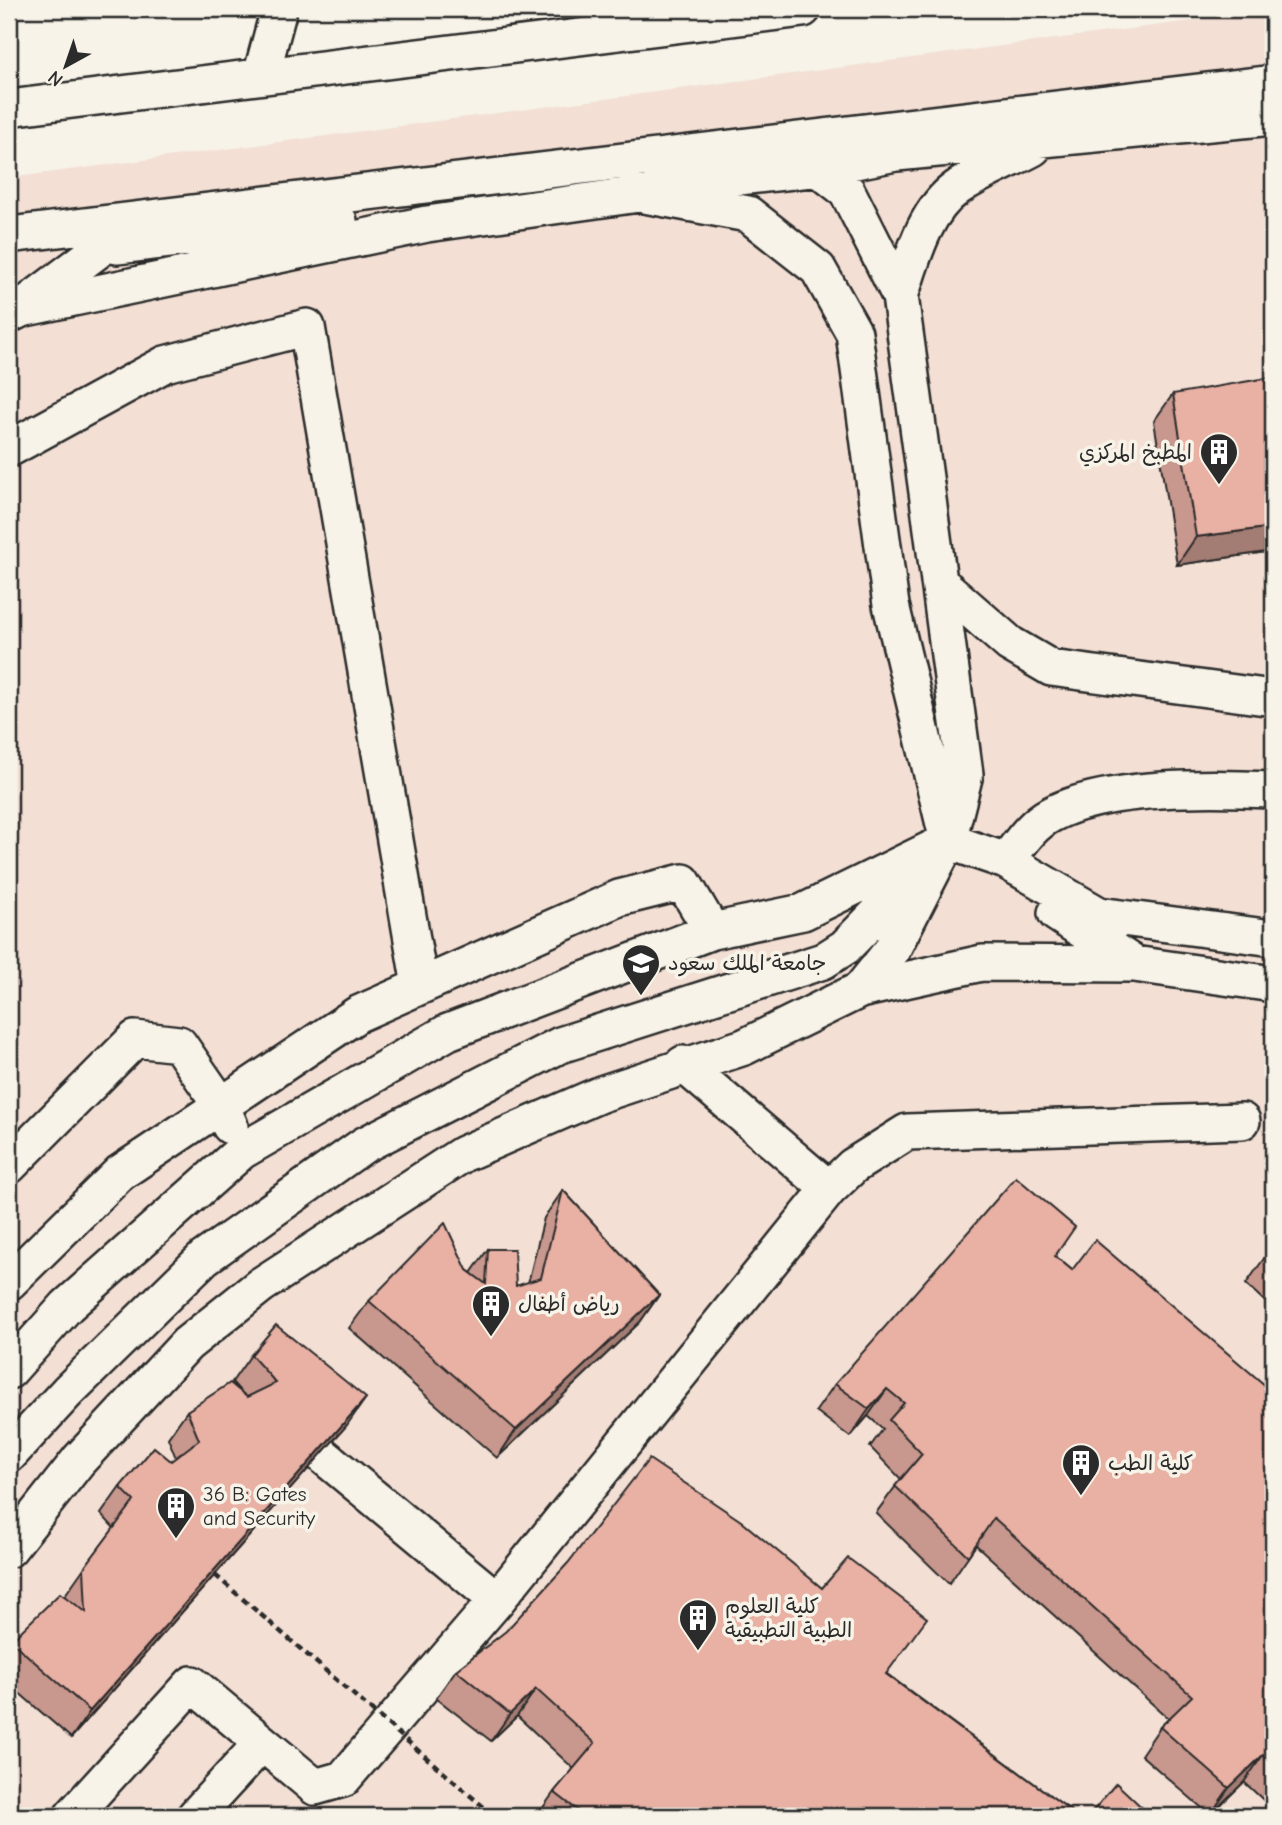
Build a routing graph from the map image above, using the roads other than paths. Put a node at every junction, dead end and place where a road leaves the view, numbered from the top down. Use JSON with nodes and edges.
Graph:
{"nodes":[{"id":1,"x":279,"y":9,"type":"edge"},
{"id":2,"x":803,"y":9,"type":"edge"},
{"id":3,"x":261,"y":75,"type":"junction"},
{"id":4,"x":1273,"y":83,"type":"edge"},
{"id":5,"x":9,"y":108,"type":"edge"},
{"id":6,"x":1273,"y":117,"type":"edge"},
{"id":7,"x":1048,"y":140,"type":"junction"},
{"id":8,"x":784,"y":142,"type":"junction"},
{"id":9,"x":820,"y":168,"type":"junction"},
{"id":10,"x":137,"y":219,"type":"junction"},
{"id":11,"x":9,"y":235,"type":"edge"},
{"id":12,"x":105,"y":247,"type":"junction"},
{"id":13,"x":9,"y":257,"type":"edge"},
{"id":14,"x":900,"y":296,"type":"junction"},
{"id":15,"x":15,"y":312,"type":"edge"},
{"id":16,"x":9,"y":449,"type":"edge"},
{"id":17,"x":939,"y":582,"type":"junction"},
{"id":18,"x":1273,"y":698,"type":"edge"},
{"id":19,"x":1273,"y":790,"type":"edge"},
{"id":20,"x":948,"y":841,"type":"junction"},
{"id":21,"x":1006,"y":861,"type":"junction"},
{"id":22,"x":712,"y":931,"type":"junction"},
{"id":23,"x":1273,"y":939,"type":"edge"},
{"id":24,"x":1134,"y":964,"type":"junction"},
{"id":25,"x":1273,"y":984,"type":"edge"},
{"id":26,"x":420,"y":986,"type":"junction"},
{"id":27,"x":860,"y":990,"type":"junction"},
{"id":28,"x":683,"y":1064,"type":"junction"},
{"id":29,"x":221,"y":1105,"type":"junction"},
{"id":30,"x":1242,"y":1121,"type":"dead end"},
{"id":31,"x":242,"y":1151,"type":"junction"},
{"id":32,"x":9,"y":1166,"type":"edge"},
{"id":33,"x":829,"y":1189,"type":"junction"},
{"id":34,"x":9,"y":1282,"type":"edge"},
{"id":35,"x":9,"y":1371,"type":"edge"},
{"id":36,"x":321,"y":1454,"type":"edge"},
{"id":37,"x":9,"y":1455,"type":"edge"},
{"id":38,"x":9,"y":1549,"type":"edge"},
{"id":39,"x":497,"y":1600,"type":"junction"},
{"id":40,"x":262,"y":1743,"type":"junction"},
{"id":41,"x":72,"y":1816,"type":"edge"},
{"id":42,"x":195,"y":1816,"type":"edge"}],
"edges":[{"from":1,"to":3,"type":"street"},
{"from":2,"to":3,"type":"street"},
{"from":3,"to":5,"type":"street"},
{"from":4,"to":8,"type":"street"},
{"from":6,"to":7,"type":"street"},
{"from":7,"to":9,"type":"street"},
{"from":7,"to":14,"type":"street"},
{"from":8,"to":9,"type":"street"},
{"from":8,"to":10,"type":"street"},
{"from":9,"to":12,"type":"street"},
{"from":9,"to":14,"type":"street"},
{"from":10,"to":11,"type":"street"},
{"from":10,"to":12,"type":"street"},
{"from":12,"to":13,"type":"street"},
{"from":12,"to":15,"type":"street"},
{"from":14,"to":17,"type":"street"},
{"from":15,"to":20,"type":"street"},
{"from":16,"to":26,"type":"street"},
{"from":17,"to":18,"type":"street"},
{"from":17,"to":20,"type":"street"},
{"from":19,"to":21,"type":"street"},
{"from":20,"to":21,"type":"street"},
{"from":20,"to":22,"type":"street"},
{"from":20,"to":24,"type":"street"},
{"from":20,"to":27,"type":"street"},
{"from":20,"to":37,"type":"street"},
{"from":21,"to":23,"type":"street"},
{"from":22,"to":26,"type":"street"},
{"from":22,"to":31,"type":"street"},
{"from":24,"to":25,"type":"street"},
{"from":24,"to":27,"type":"street"},
{"from":26,"to":29,"type":"street"},
{"from":27,"to":28,"type":"street"},
{"from":28,"to":33,"type":"street"},
{"from":28,"to":38,"type":"street"},
{"from":29,"to":31,"type":"street"},
{"from":29,"to":32,"type":"street"},
{"from":29,"to":34,"type":"street"},
{"from":30,"to":33,"type":"street"},
{"from":31,"to":35,"type":"street"},
{"from":33,"to":39,"type":"street"},
{"from":36,"to":39,"type":"street"},
{"from":39,"to":40,"type":"street"},
{"from":40,"to":41,"type":"street"},
{"from":40,"to":42,"type":"street"}]}
